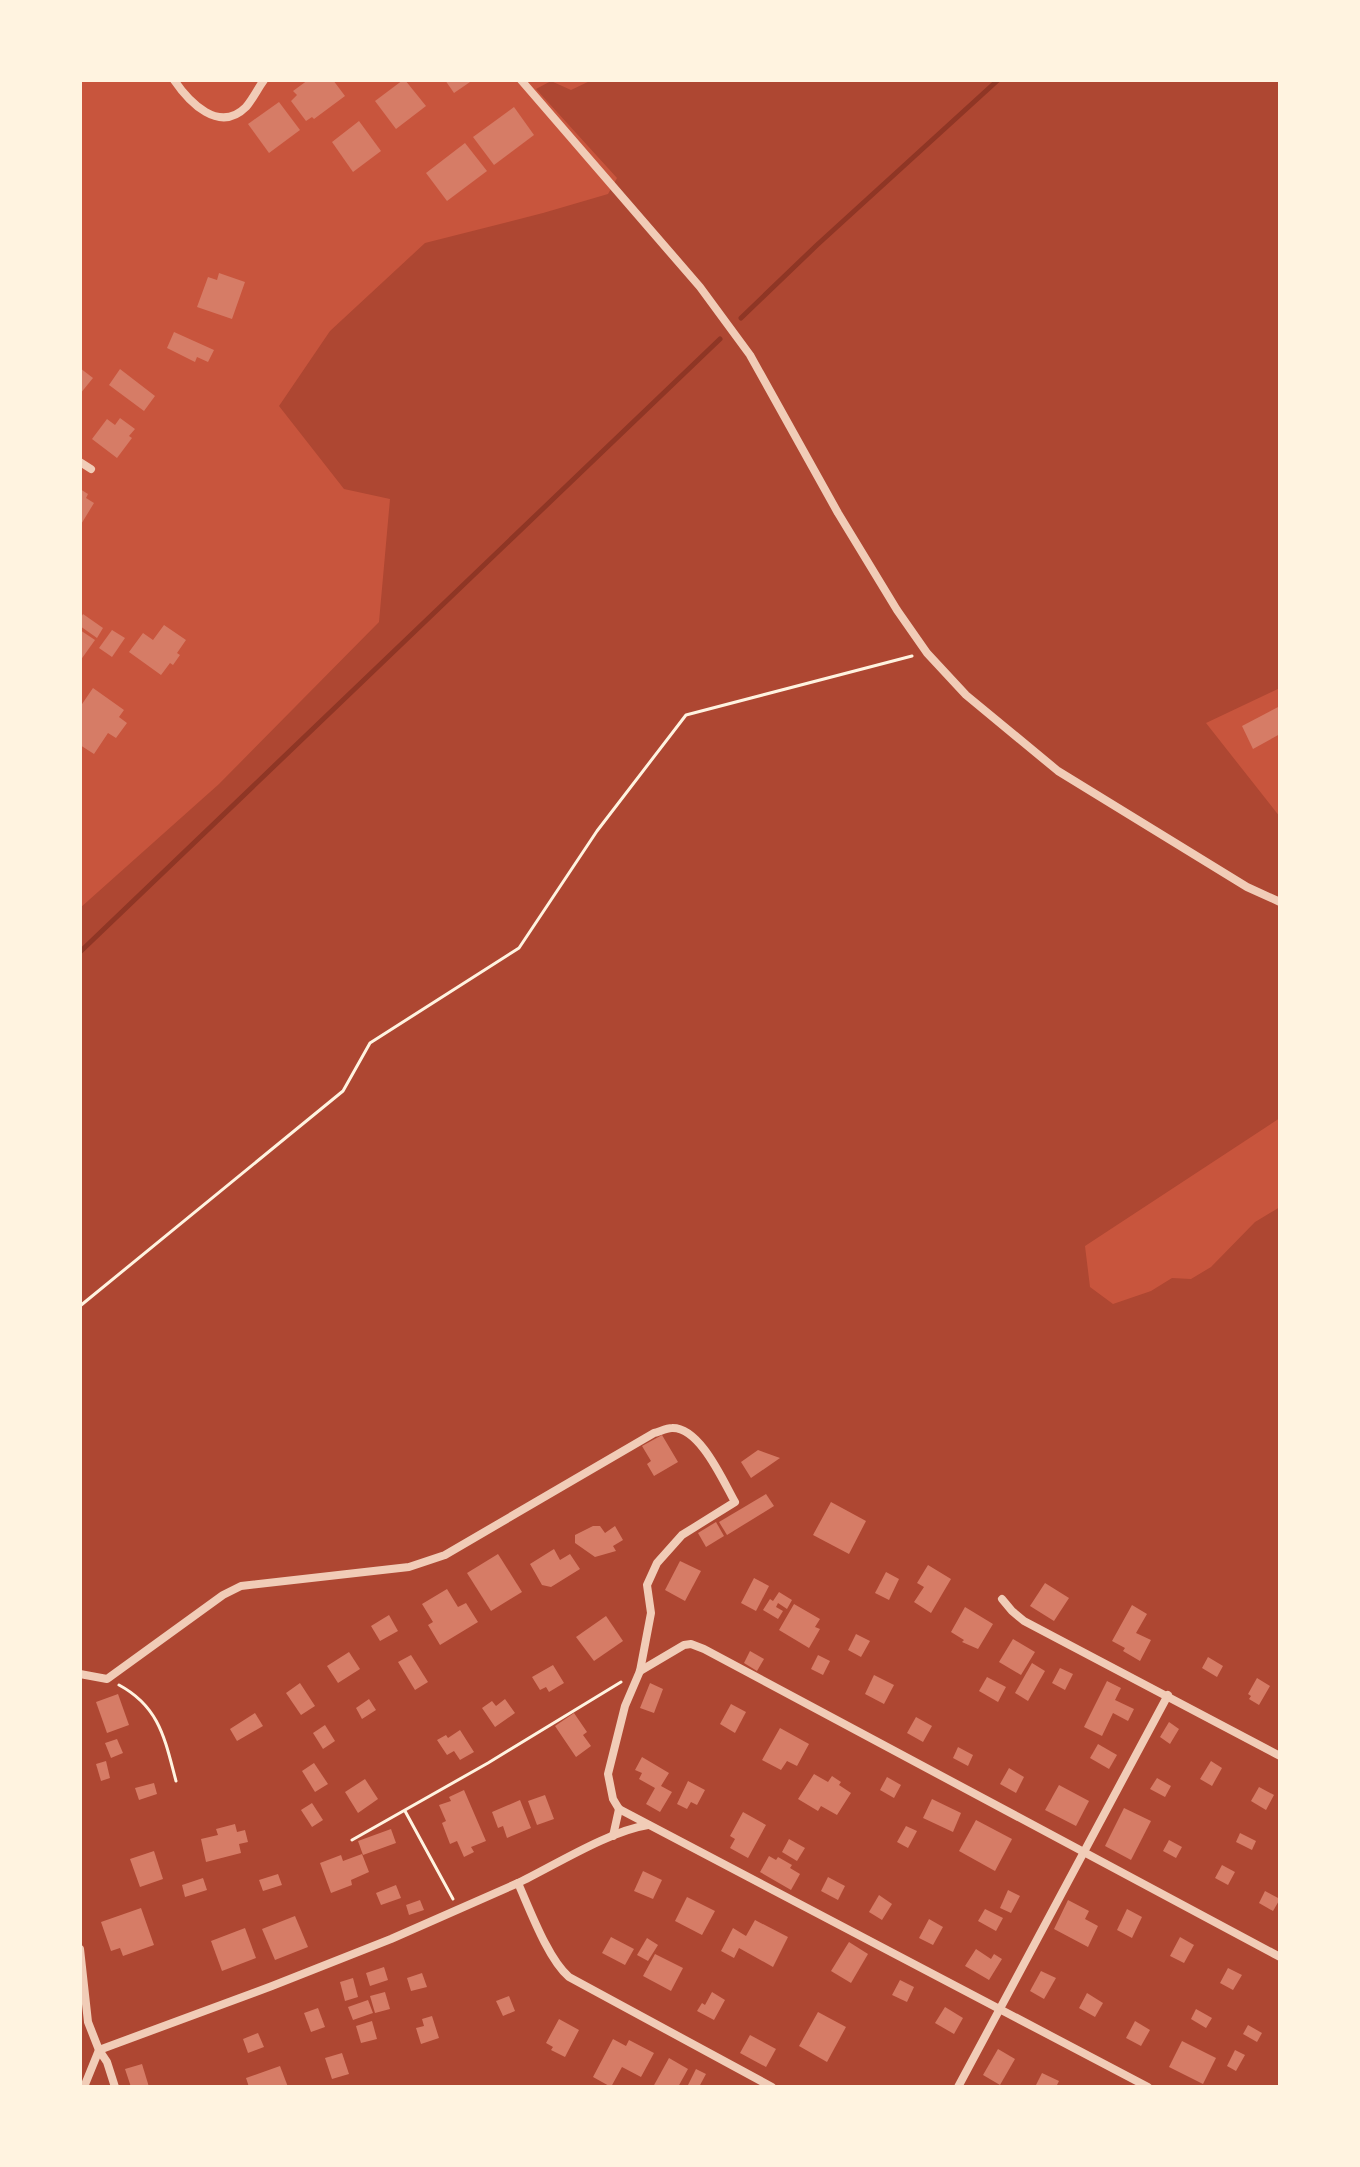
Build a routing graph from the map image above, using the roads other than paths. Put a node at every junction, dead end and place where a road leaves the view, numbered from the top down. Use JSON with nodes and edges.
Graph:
{"nodes":[{"id":1,"x":174,"y":80,"type":"edge"},
{"id":2,"x":264,"y":80,"type":"edge"},
{"id":3,"x":521,"y":80,"type":"edge"},
{"id":4,"x":80,"y":462,"type":"edge"},
{"id":5,"x":91,"y":469,"type":"dead end"},
{"id":6,"x":1280,"y":902,"type":"edge"},
{"id":7,"x":1002,"y":1599,"type":"dead end"},
{"id":8,"x":640,"y":1671,"type":"junction"},
{"id":9,"x":80,"y":1674,"type":"edge"},
{"id":10,"x":1168,"y":1695,"type":"junction"},
{"id":11,"x":1280,"y":1756,"type":"edge"},
{"id":12,"x":619,"y":1809,"type":"junction"},
{"id":13,"x":649,"y":1825,"type":"junction"},
{"id":14,"x":613,"y":1836,"type":"junction"},
{"id":15,"x":1084,"y":1851,"type":"junction"},
{"id":16,"x":518,"y":1883,"type":"junction"},
{"id":17,"x":80,"y":1949,"type":"edge"},
{"id":18,"x":1280,"y":1957,"type":"edge"},
{"id":19,"x":1000,"y":2008,"type":"junction"},
{"id":20,"x":99,"y":2050,"type":"junction"},
{"id":21,"x":84,"y":2087,"type":"edge"},
{"id":22,"x":115,"y":2087,"type":"edge"},
{"id":23,"x":772,"y":2087,"type":"edge"},
{"id":24,"x":958,"y":2087,"type":"edge"},
{"id":25,"x":1148,"y":2087,"type":"edge"}],
"edges":[{"from":1,"to":2,"type":"street"},
{"from":3,"to":6,"type":"street"},
{"from":4,"to":5,"type":"street"},
{"from":7,"to":10,"type":"street"},
{"from":8,"to":9,"type":"street"},
{"from":8,"to":12,"type":"street"},
{"from":8,"to":15,"type":"street"},
{"from":10,"to":11,"type":"street"},
{"from":10,"to":15,"type":"street"},
{"from":12,"to":13,"type":"street"},
{"from":12,"to":14,"type":"street"},
{"from":13,"to":14,"type":"street"},
{"from":13,"to":19,"type":"street"},
{"from":14,"to":16,"type":"street"},
{"from":15,"to":18,"type":"street"},
{"from":15,"to":19,"type":"street"},
{"from":16,"to":20,"type":"street"},
{"from":16,"to":23,"type":"street"},
{"from":17,"to":20,"type":"street"},
{"from":19,"to":24,"type":"street"},
{"from":19,"to":25,"type":"street"},
{"from":20,"to":21,"type":"street"},
{"from":20,"to":22,"type":"street"}]}
